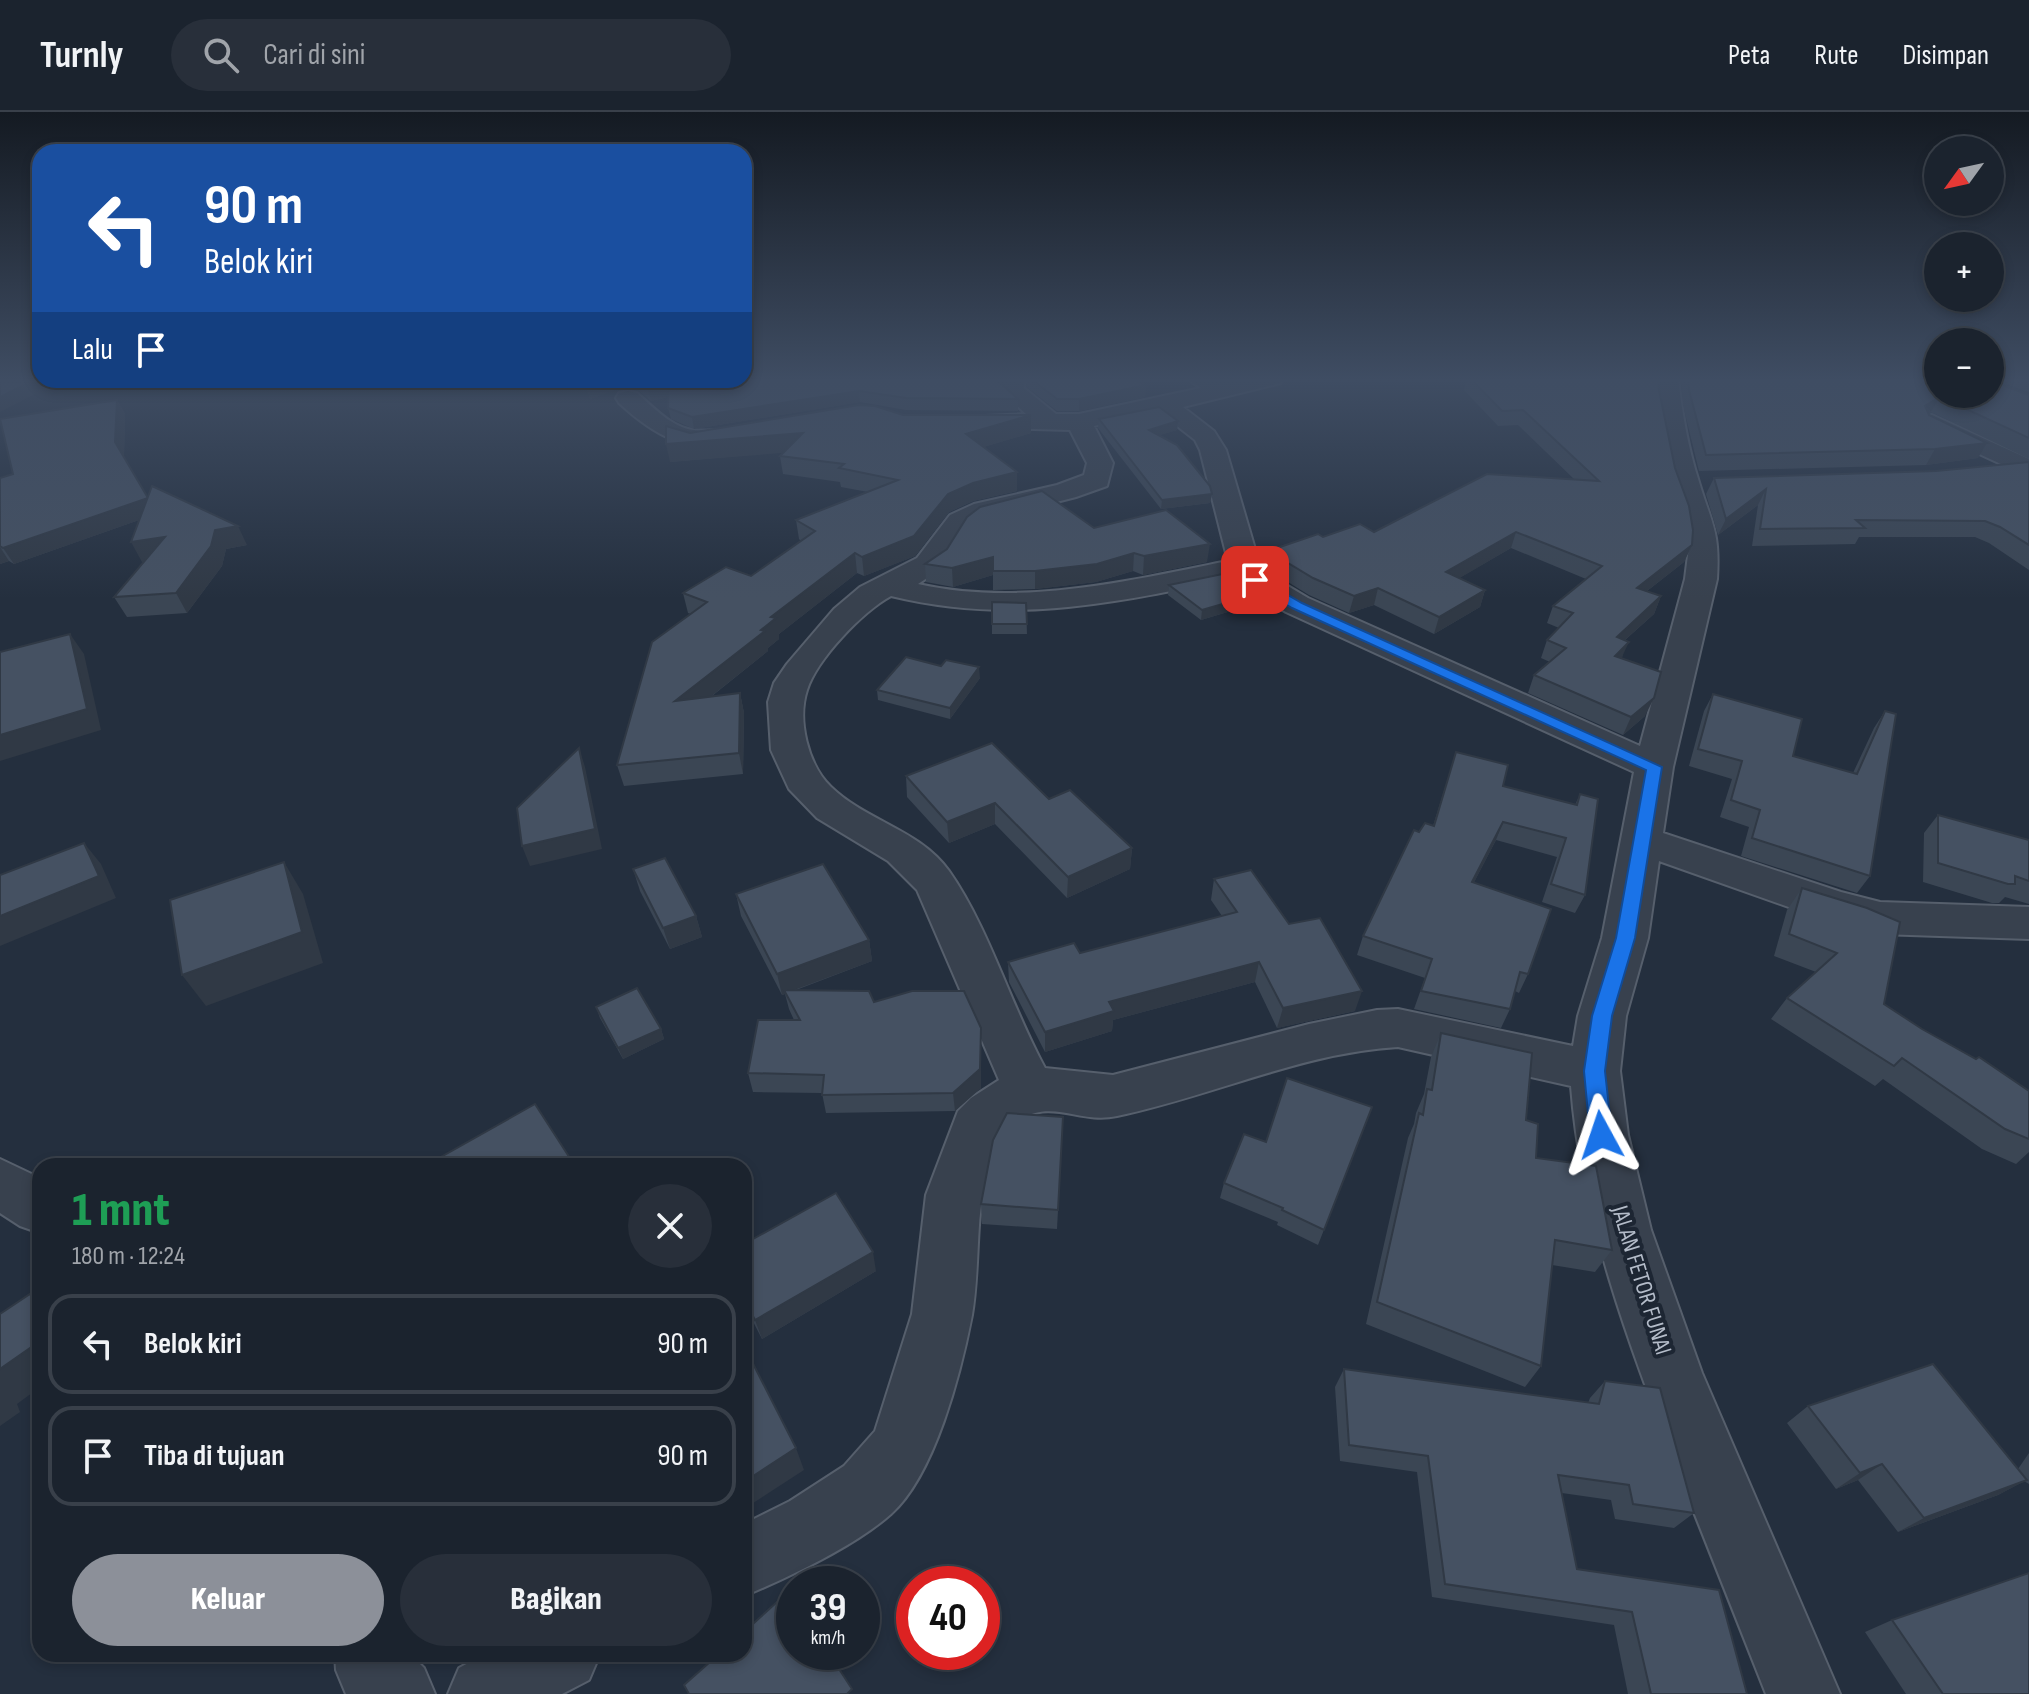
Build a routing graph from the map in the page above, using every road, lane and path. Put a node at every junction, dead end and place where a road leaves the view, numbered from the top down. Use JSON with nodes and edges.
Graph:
{"nodes":[{"id":1,"x":1090,"y":452,"type":"edge"},
{"id":2,"x":1213,"y":452,"type":"edge"},
{"id":3,"x":1688,"y":452,"type":"edge"},
{"id":4,"x":1991,"y":452,"type":"edge"},
{"id":5,"x":2022,"y":467,"type":"edge"},
{"id":6,"x":1969,"y":472,"type":"edge"},
{"id":7,"x":1245,"y":567,"type":"junction"},
{"id":8,"x":887,"y":586,"type":"junction"},
{"id":9,"x":1654,"y":767,"type":"junction"},
{"id":10,"x":1644,"y":841,"type":"junction"},
{"id":11,"x":2029,"y":923,"type":"edge"},
{"id":12,"x":1595,"y":1071,"type":"junction"},
{"id":13,"x":1029,"y":1088,"type":"junction"},
{"id":14,"x":0,"y":1183,"type":"edge"},
{"id":15,"x":32,"y":1203,"type":"edge"},
{"id":16,"x":752,"y":1557,"type":"edge"},
{"id":17,"x":547,"y":1662,"type":"edge"},
{"id":18,"x":485,"y":1694,"type":"edge"},
{"id":19,"x":1803,"y":1694,"type":"edge"}],
"edges":[{"from":1,"to":8,"type":"street"},
{"from":2,"to":7,"type":"street"},
{"from":3,"to":9,"type":"street","name":"JALAN FETOR FUNAI"},
{"from":4,"to":5,"type":"street"},
{"from":5,"to":6,"type":"street"},
{"from":7,"to":8,"type":"street"},
{"from":7,"to":9,"type":"street"},
{"from":8,"to":13,"type":"street"},
{"from":9,"to":10,"type":"street","name":"JALAN FETOR FUNAI"},
{"from":10,"to":11,"type":"street"},
{"from":10,"to":12,"type":"street","name":"JALAN FETOR FUNAI"},
{"from":12,"to":13,"type":"street"},
{"from":12,"to":19,"type":"street","name":"JALAN FETOR FUNAI"},
{"from":13,"to":16,"type":"street"},
{"from":14,"to":15,"type":"street"},
{"from":17,"to":18,"type":"street"}]}
